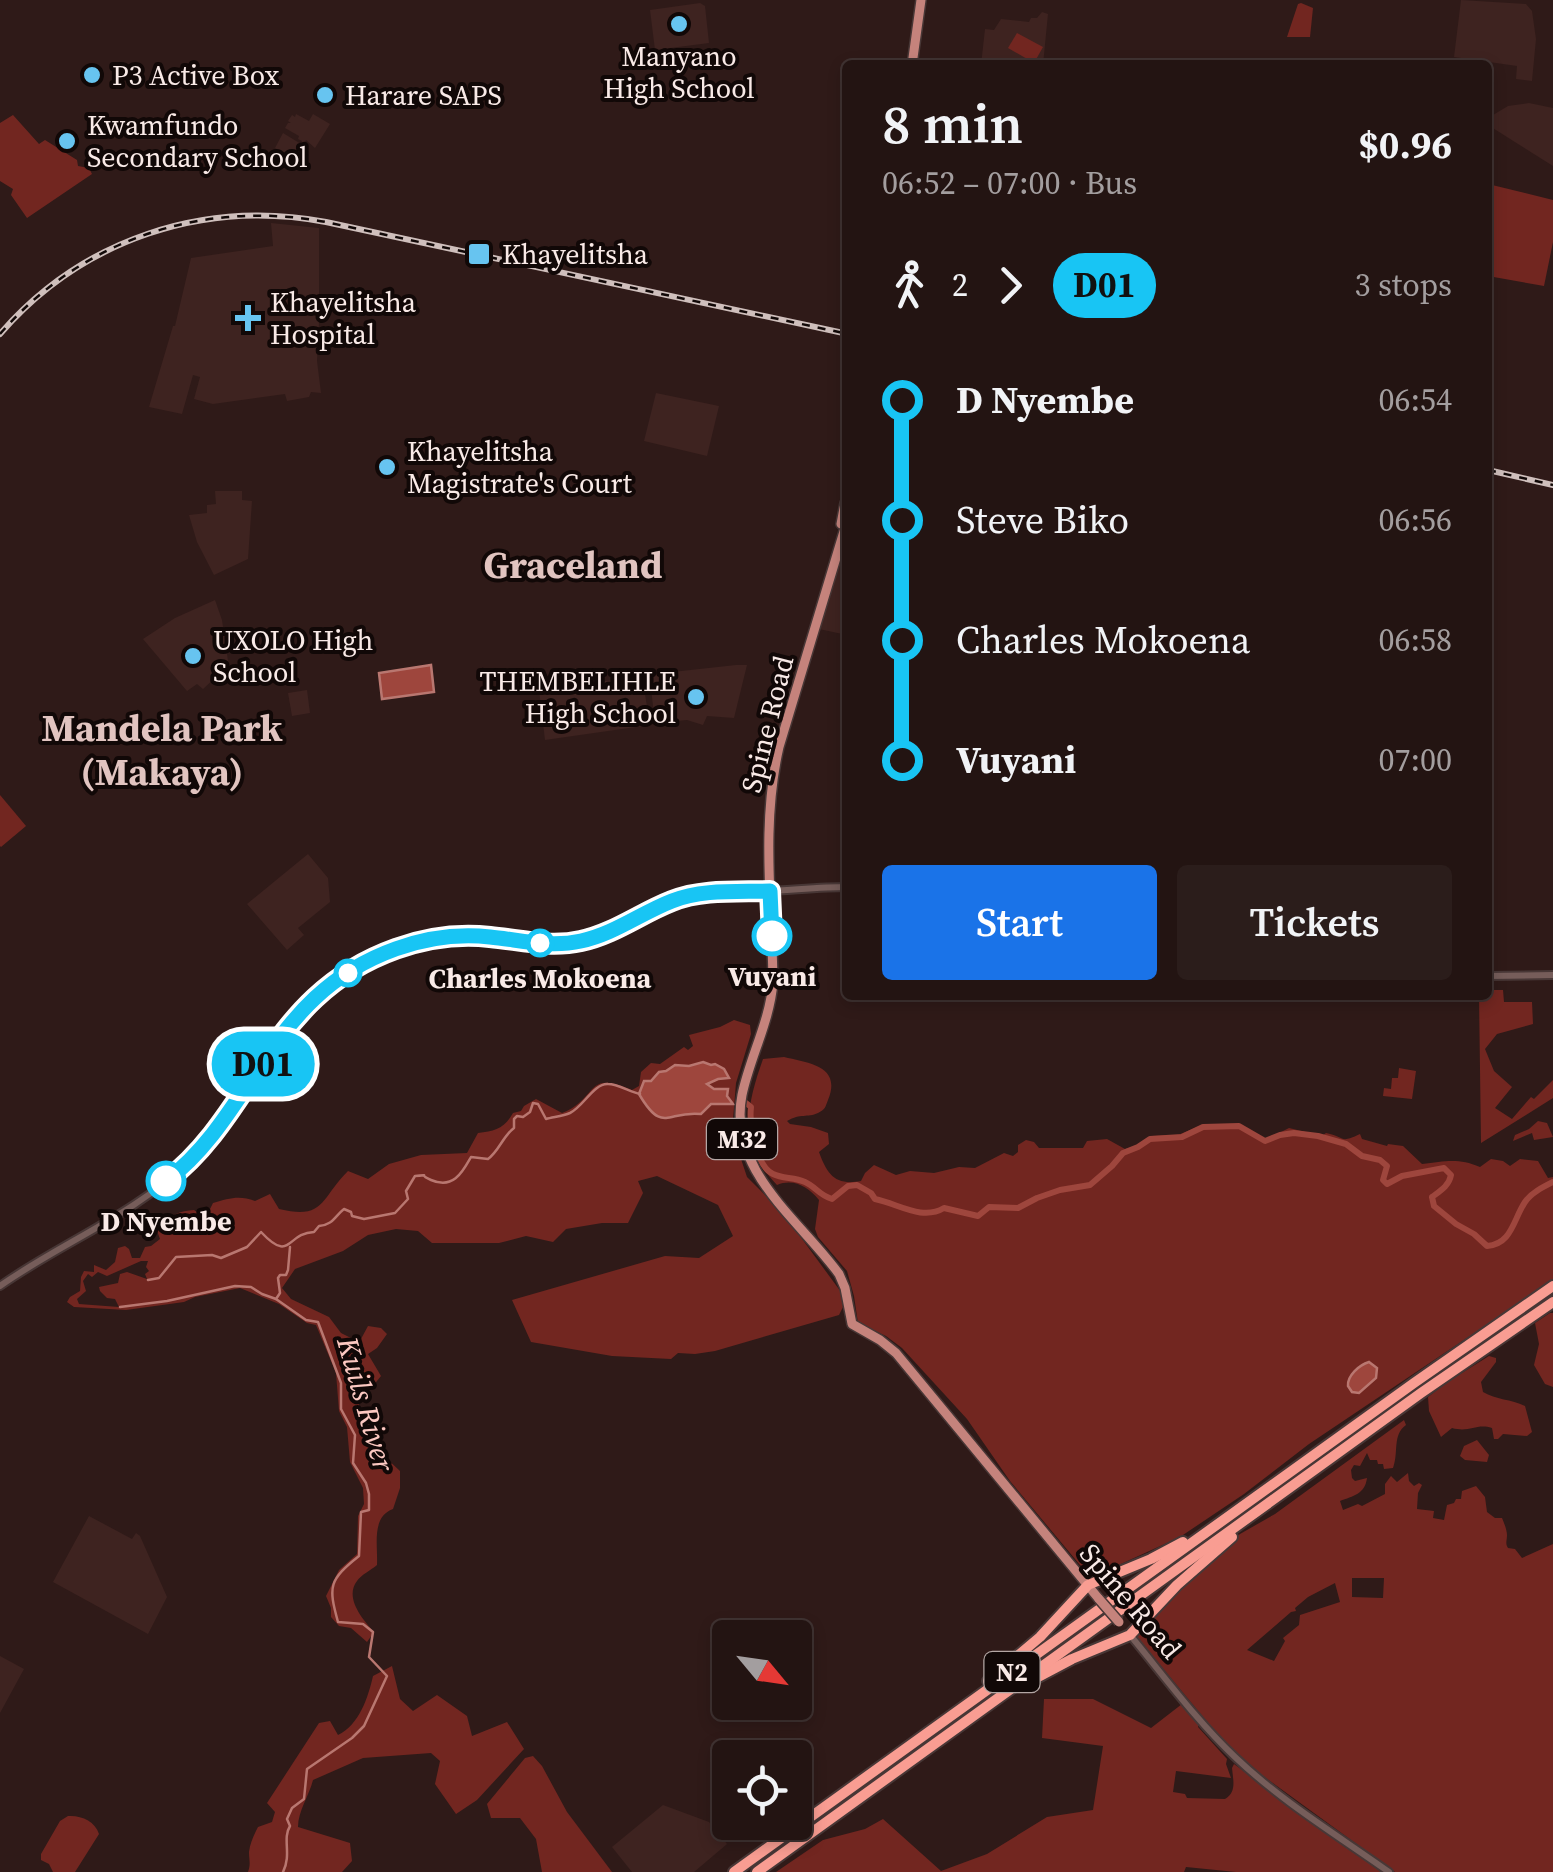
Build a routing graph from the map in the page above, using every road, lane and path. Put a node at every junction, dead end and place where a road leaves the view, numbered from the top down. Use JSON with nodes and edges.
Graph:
{"nodes":[{"id":1,"x":921,"y":0,"type":"edge"},
{"id":2,"x":915,"y":60,"type":"edge"},
{"id":3,"x":842,"y":518,"type":"edge"},
{"id":4,"x":842,"y":538,"type":"edge"},
{"id":5,"x":809,"y":648,"type":"junction"},
{"id":6,"x":842,"y":887,"type":"edge"},
{"id":7,"x":770,"y":891,"type":"junction"},
{"id":8,"x":1553,"y":975,"type":"edge"},
{"id":9,"x":1492,"y":976,"type":"edge"},
{"id":10,"x":0,"y":1286,"type":"edge"},
{"id":11,"x":1553,"y":1286,"type":"edge"},
{"id":12,"x":1553,"y":1302,"type":"edge"},
{"id":13,"x":1290,"y":1472,"type":"junction"},
{"id":14,"x":1298,"y":1482,"type":"junction"},
{"id":15,"x":1088,"y":1585,"type":"junction"},
{"id":16,"x":1130,"y":1635,"type":"junction"},
{"id":17,"x":935,"y":1728,"type":"junction"},
{"id":18,"x":934,"y":1744,"type":"junction"},
{"id":19,"x":734,"y":1872,"type":"edge"},
{"id":20,"x":756,"y":1872,"type":"edge"},
{"id":21,"x":1388,"y":1872,"type":"edge"}],
"edges":[{"from":1,"to":2,"type":"main road"},
{"from":3,"to":5,"type":"main road","name":"Spine Road","number":"M32"},
{"from":4,"to":5,"type":"main road","name":"Spine Road","number":"M32"},
{"from":5,"to":7,"type":"main road","name":"Spine Road","number":"M32"},
{"from":6,"to":7,"type":"main road"},
{"from":7,"to":10,"type":"main road"},
{"from":7,"to":15,"type":"main road","name":"Spine Road","number":"M32"},
{"from":8,"to":9,"type":"main road"},
{"from":11,"to":13,"type":"highway","number":"N2"},
{"from":12,"to":14,"type":"highway","number":"N2"},
{"from":13,"to":15,"type":"highway"},
{"from":13,"to":17,"type":"highway","number":"N2"},
{"from":14,"to":16,"type":"highway"},
{"from":14,"to":18,"type":"highway","number":"N2"},
{"from":15,"to":16,"type":"main road","name":"Spine Road","number":"M32","bridge":true},
{"from":15,"to":17,"type":"highway"},
{"from":16,"to":18,"type":"highway"},
{"from":16,"to":21,"type":"main road","name":"Spine Road","number":"M32"},
{"from":17,"to":19,"type":"highway","number":"N2"},
{"from":18,"to":20,"type":"highway","number":"N2"}]}
